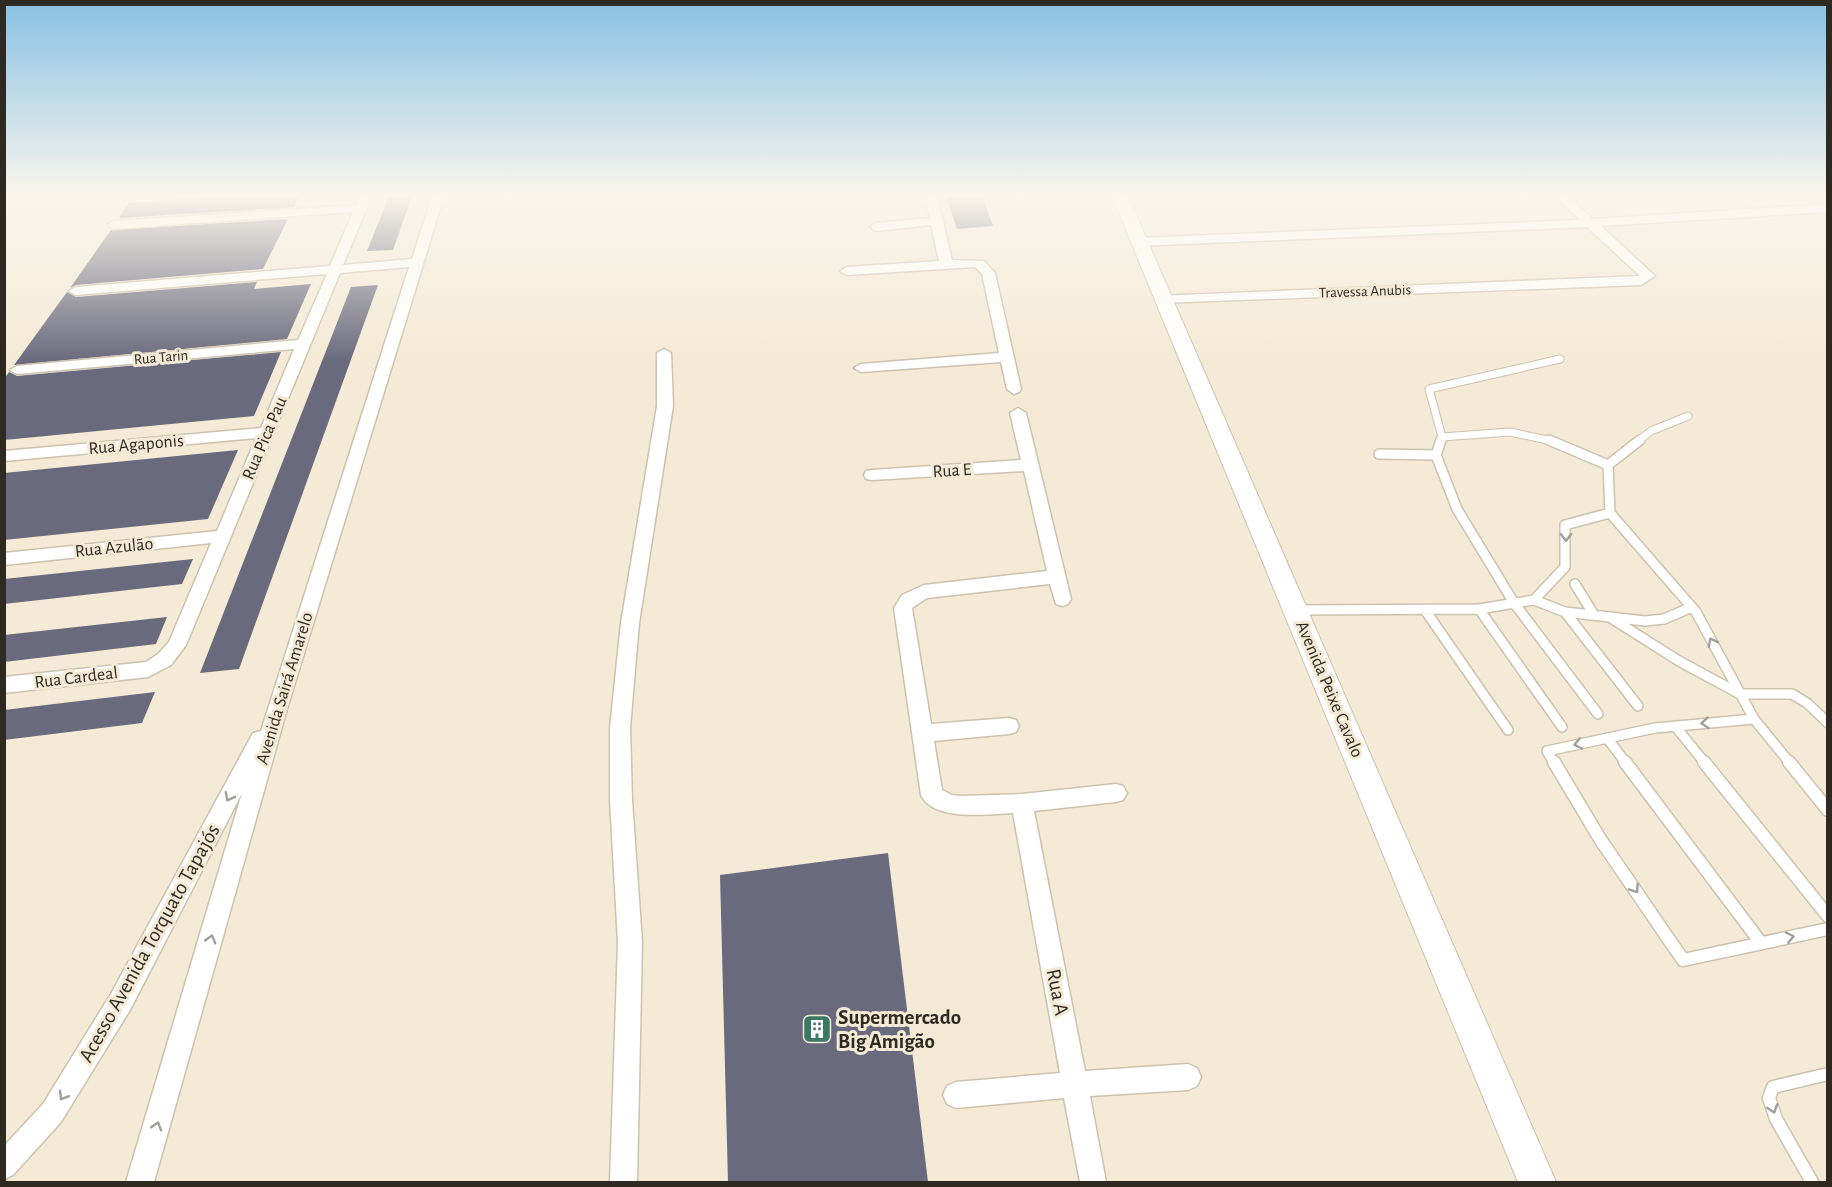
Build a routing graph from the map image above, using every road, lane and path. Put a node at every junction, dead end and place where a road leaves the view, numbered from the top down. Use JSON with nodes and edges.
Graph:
{"nodes":[{"id":1,"x":343,"y":251,"type":"edge"},
{"id":2,"x":420,"y":251,"type":"edge"},
{"id":3,"x":944,"y":251,"type":"edge"},
{"id":4,"x":1142,"y":251,"type":"edge"},
{"id":5,"x":1623,"y":251,"type":"edge"},
{"id":6,"x":416,"y":262,"type":"junction"},
{"id":7,"x":946,"y":263,"type":"junction"},
{"id":8,"x":335,"y":270,"type":"junction"},
{"id":9,"x":846,"y":271,"type":"dead end"},
{"id":10,"x":76,"y":291,"type":"dead end"},
{"id":11,"x":1162,"y":298,"type":"junction"},
{"id":12,"x":305,"y":344,"type":"junction"},
{"id":13,"x":664,"y":353,"type":"dead end"},
{"id":14,"x":1005,"y":357,"type":"junction"},
{"id":15,"x":1560,"y":359,"type":"dead end"},
{"id":16,"x":861,"y":368,"type":"dead end"},
{"id":17,"x":17,"y":370,"type":"dead end"},
{"id":18,"x":1014,"y":389,"type":"dead end"},
{"id":19,"x":1018,"y":413,"type":"dead end"},
{"id":20,"x":1688,"y":416,"type":"dead end"},
{"id":21,"x":267,"y":432,"type":"junction"},
{"id":22,"x":1442,"y":437,"type":"junction"},
{"id":23,"x":1379,"y":454,"type":"dead end"},
{"id":24,"x":1436,"y":455,"type":"junction"},
{"id":25,"x":4,"y":456,"type":"edge"},
{"id":26,"x":1031,"y":465,"type":"junction"},
{"id":27,"x":1608,"y":465,"type":"junction"},
{"id":28,"x":872,"y":475,"type":"dead end"},
{"id":29,"x":1610,"y":513,"type":"junction"},
{"id":30,"x":223,"y":536,"type":"junction"},
{"id":31,"x":4,"y":559,"type":"edge"},
{"id":32,"x":1056,"y":576,"type":"junction"},
{"id":33,"x":1575,"y":584,"type":"dead end"},
{"id":34,"x":1062,"y":599,"type":"dead end"},
{"id":35,"x":1534,"y":600,"type":"junction"},
{"id":36,"x":1514,"y":603,"type":"junction"},
{"id":37,"x":1692,"y":607,"type":"junction"},
{"id":38,"x":1479,"y":609,"type":"junction"},
{"id":39,"x":1297,"y":610,"type":"junction"},
{"id":40,"x":1425,"y":610,"type":"junction"},
{"id":41,"x":1565,"y":612,"type":"junction"},
{"id":42,"x":1594,"y":615,"type":"junction"},
{"id":43,"x":1611,"y":618,"type":"junction"},
{"id":44,"x":148,"y":669,"type":"joint"},
{"id":45,"x":4,"y":685,"type":"edge"},
{"id":46,"x":1740,"y":694,"type":"junction"},
{"id":47,"x":1638,"y":706,"type":"dead end"},
{"id":48,"x":277,"y":709,"type":"junction"},
{"id":49,"x":1599,"y":714,"type":"dead end"},
{"id":50,"x":1754,"y":719,"type":"junction"},
{"id":51,"x":1827,"y":723,"type":"edge"},
{"id":52,"x":1009,"y":726,"type":"dead end"},
{"id":53,"x":1675,"y":726,"type":"junction"},
{"id":54,"x":1562,"y":727,"type":"dead end"},
{"id":55,"x":1508,"y":730,"type":"dead end"},
{"id":56,"x":924,"y":733,"type":"junction"},
{"id":57,"x":1607,"y":738,"type":"junction"},
{"id":58,"x":1116,"y":793,"type":"dead end"},
{"id":59,"x":1022,"y":803,"type":"junction"},
{"id":60,"x":1827,"y":810,"type":"edge"},
{"id":61,"x":1827,"y":916,"type":"edge"},
{"id":62,"x":1827,"y":929,"type":"edge"},
{"id":63,"x":1761,"y":943,"type":"junction"},
{"id":64,"x":1827,"y":1074,"type":"edge"},
{"id":65,"x":1188,"y":1077,"type":"dead end"},
{"id":66,"x":1076,"y":1084,"type":"junction"},
{"id":67,"x":956,"y":1095,"type":"dead end"},
{"id":68,"x":4,"y":1166,"type":"edge"},
{"id":69,"x":140,"y":1182,"type":"edge"},
{"id":70,"x":623,"y":1182,"type":"edge"},
{"id":71,"x":1093,"y":1182,"type":"edge"},
{"id":72,"x":1537,"y":1182,"type":"edge"},
{"id":73,"x":1812,"y":1182,"type":"edge"}],
"edges":[{"from":1,"to":8,"type":"street","name":"Rua Pica Pau"},
{"from":2,"to":6,"type":"street","name":"Avenida Sairá Amarelo"},
{"from":3,"to":7,"type":"street"},
{"from":4,"to":11,"type":"street","name":"Avenida Peixe Cavalo"},
{"from":5,"to":11,"type":"street","name":"Travessa Anubis"},
{"from":6,"to":8,"type":"street"},
{"from":6,"to":48,"type":"street","name":"Avenida Sairá Amarelo"},
{"from":7,"to":9,"type":"street"},
{"from":7,"to":14,"type":"street"},
{"from":8,"to":10,"type":"street"},
{"from":8,"to":12,"type":"street","name":"Rua Pica Pau"},
{"from":11,"to":39,"type":"street","name":"Avenida Peixe Cavalo"},
{"from":12,"to":17,"type":"street","name":"Rua Tarin"},
{"from":12,"to":21,"type":"street","name":"Rua Pica Pau"},
{"from":13,"to":70,"type":"street"},
{"from":14,"to":16,"type":"street"},
{"from":14,"to":18,"type":"street"},
{"from":15,"to":22,"type":"lane"},
{"from":19,"to":26,"type":"street"},
{"from":20,"to":27,"type":"lane"},
{"from":21,"to":25,"type":"street","name":"Rua Agaponis"},
{"from":21,"to":30,"type":"street","name":"Rua Pica Pau"},
{"from":22,"to":24,"type":"lane"},
{"from":22,"to":27,"type":"lane"},
{"from":23,"to":24,"type":"lane"},
{"from":24,"to":36,"type":"lane"},
{"from":26,"to":28,"type":"street","name":"Rua E"},
{"from":26,"to":32,"type":"street"},
{"from":27,"to":29,"type":"lane"},
{"from":29,"to":35,"type":"lane","one_way":true},
{"from":29,"to":37,"type":"lane"},
{"from":30,"to":31,"type":"street","name":"Rua Azulão"},
{"from":30,"to":44,"type":"street","name":"Rua Pica Pau"},
{"from":32,"to":34,"type":"street"},
{"from":32,"to":56,"type":"street"},
{"from":33,"to":42,"type":"lane"},
{"from":35,"to":36,"type":"lane"},
{"from":35,"to":41,"type":"lane"},
{"from":36,"to":38,"type":"lane"},
{"from":36,"to":49,"type":"lane"},
{"from":37,"to":43,"type":"lane"},
{"from":46,"to":37,"type":"lane","one_way":true},
{"from":38,"to":40,"type":"lane"},
{"from":38,"to":54,"type":"lane"},
{"from":39,"to":40,"type":"lane"},
{"from":39,"to":72,"type":"street","name":"Avenida Peixe Cavalo"},
{"from":40,"to":55,"type":"lane"},
{"from":41,"to":42,"type":"lane"},
{"from":41,"to":47,"type":"lane"},
{"from":42,"to":43,"type":"lane"},
{"from":43,"to":46,"type":"lane"},
{"from":44,"to":45,"type":"street","name":"Rua Cardeal"},
{"from":46,"to":50,"type":"lane"},
{"from":46,"to":51,"type":"lane"},
{"from":48,"to":68,"type":"street","name":"Acesso Avenida Torquato Tapajós","one_way":true},
{"from":69,"to":48,"type":"street","name":"Avenida Sairá Amarelo","one_way":true},
{"from":50,"to":53,"type":"lane","one_way":true},
{"from":50,"to":60,"type":"lane"},
{"from":52,"to":56,"type":"street"},
{"from":53,"to":57,"type":"lane"},
{"from":53,"to":61,"type":"lane"},
{"from":56,"to":59,"type":"street"},
{"from":57,"to":63,"type":"lane"},
{"from":57,"to":63,"type":"lane","one_way":true},
{"from":58,"to":59,"type":"street"},
{"from":59,"to":66,"type":"street","name":"Rua A"},
{"from":63,"to":62,"type":"lane","one_way":true},
{"from":64,"to":73,"type":"lane","one_way":true},
{"from":65,"to":66,"type":"street"},
{"from":66,"to":67,"type":"street"},
{"from":66,"to":71,"type":"street","name":"Rua A"}]}
